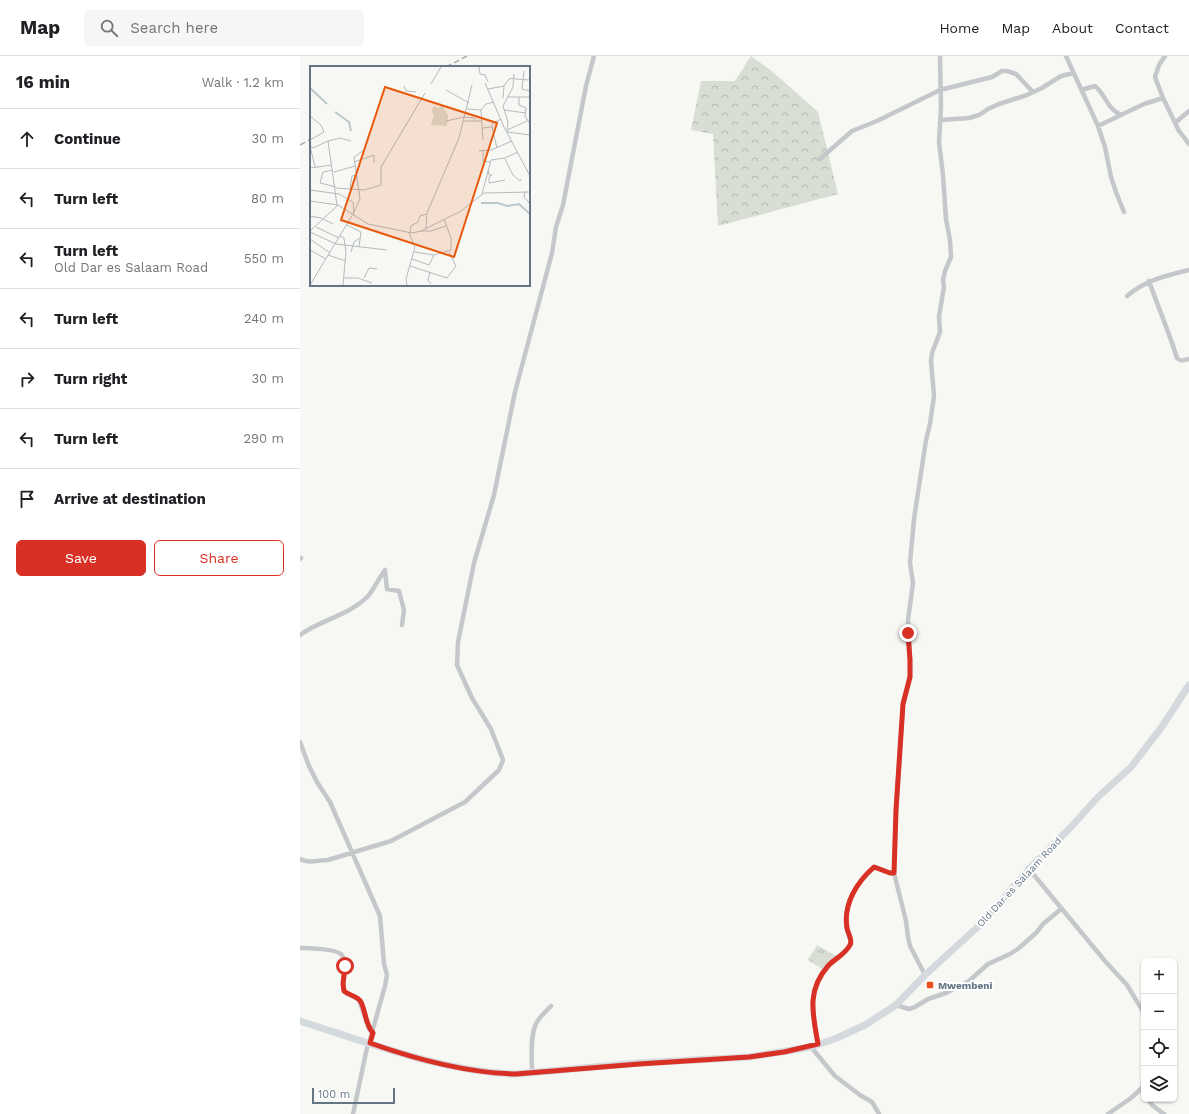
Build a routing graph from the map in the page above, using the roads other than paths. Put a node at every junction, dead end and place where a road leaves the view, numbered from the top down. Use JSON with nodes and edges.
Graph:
{"nodes":[{"id":1,"x":594,"y":56,"type":"edge"},
{"id":2,"x":940,"y":56,"type":"edge"},
{"id":3,"x":1066,"y":56,"type":"edge"},
{"id":4,"x":1165,"y":56,"type":"edge"},
{"id":5,"x":1074,"y":73,"type":"junction"},
{"id":6,"x":940,"y":90,"type":"junction"},
{"id":7,"x":1081,"y":90,"type":"junction"},
{"id":8,"x":1033,"y":92,"type":"junction"},
{"id":9,"x":1163,"y":98,"type":"junction"},
{"id":10,"x":1189,"y":111,"type":"edge"},
{"id":11,"x":1120,"y":115,"type":"junction"},
{"id":12,"x":941,"y":120,"type":"junction"},
{"id":13,"x":1175,"y":123,"type":"junction"},
{"id":14,"x":1098,"y":126,"type":"junction"},
{"id":15,"x":1189,"y":144,"type":"edge"},
{"id":16,"x":820,"y":158,"type":"dead end"},
{"id":17,"x":1124,"y":212,"type":"dead end"},
{"id":18,"x":1189,"y":270,"type":"edge"},
{"id":19,"x":1149,"y":281,"type":"junction"},
{"id":20,"x":1127,"y":296,"type":"dead end"},
{"id":21,"x":1189,"y":359,"type":"edge"},
{"id":22,"x":402,"y":625,"type":"dead end"},
{"id":23,"x":300,"y":635,"type":"edge"},
{"id":24,"x":1189,"y":685,"type":"edge"},
{"id":25,"x":300,"y":742,"type":"edge"},
{"id":26,"x":302,"y":753,"type":"edge"},
{"id":27,"x":351,"y":852,"type":"junction"},
{"id":28,"x":300,"y":859,"type":"edge"},
{"id":29,"x":1029,"y":868,"type":"junction"},
{"id":30,"x":894,"y":873,"type":"junction"},
{"id":31,"x":1061,"y":909,"type":"junction"},
{"id":32,"x":300,"y":948,"type":"edge"},
{"id":33,"x":925,"y":975,"type":"junction"},
{"id":34,"x":896,"y":1005,"type":"junction"},
{"id":35,"x":550,"y":1006,"type":"dead end"},
{"id":36,"x":1141,"y":1008,"type":"edge"},
{"id":37,"x":300,"y":1021,"type":"edge"},
{"id":38,"x":373,"y":1033,"type":"junction"},
{"id":39,"x":369,"y":1043,"type":"junction"},
{"id":40,"x":814,"y":1046,"type":"junction"},
{"id":41,"x":532,"y":1073,"type":"junction"},
{"id":42,"x":1141,"y":1090,"type":"edge"},
{"id":43,"x":1150,"y":1102,"type":"edge"},
{"id":44,"x":353,"y":1114,"type":"edge"},
{"id":45,"x":879,"y":1114,"type":"edge"},
{"id":46,"x":1108,"y":1114,"type":"edge"},
{"id":47,"x":1164,"y":1114,"type":"edge"}],
"edges":[{"from":1,"to":27,"type":"street"},
{"from":2,"to":6,"type":"street"},
{"from":3,"to":5,"type":"street"},
{"from":4,"to":9,"type":"street"},
{"from":5,"to":7,"type":"street"},
{"from":5,"to":8,"type":"street"},
{"from":6,"to":8,"type":"street"},
{"from":6,"to":12,"type":"street"},
{"from":6,"to":16,"type":"street"},
{"from":7,"to":11,"type":"street"},
{"from":7,"to":14,"type":"street"},
{"from":8,"to":12,"type":"street"},
{"from":9,"to":11,"type":"street"},
{"from":9,"to":13,"type":"street"},
{"from":10,"to":13,"type":"street"},
{"from":11,"to":14,"type":"street"},
{"from":12,"to":30,"type":"street"},
{"from":13,"to":15,"type":"street"},
{"from":14,"to":17,"type":"street"},
{"from":18,"to":19,"type":"street"},
{"from":19,"to":20,"type":"street"},
{"from":19,"to":21,"type":"street"},
{"from":22,"to":23,"type":"street"},
{"from":24,"to":29,"type":"street","name":"Old Dar es Salaam Road"},
{"from":25,"to":26,"type":"street"},
{"from":26,"to":27,"type":"street"},
{"from":27,"to":28,"type":"street"},
{"from":27,"to":38,"type":"street"},
{"from":29,"to":31,"type":"street"},
{"from":29,"to":33,"type":"street","name":"Old Dar es Salaam Road"},
{"from":30,"to":33,"type":"street"},
{"from":30,"to":40,"type":"street"},
{"from":31,"to":34,"type":"street"},
{"from":31,"to":36,"type":"street"},
{"from":32,"to":38,"type":"street"},
{"from":33,"to":34,"type":"street","name":"Old Dar es Salaam Road"},
{"from":34,"to":40,"type":"street","name":"Old Dar es Salaam Road"},
{"from":35,"to":41,"type":"street"},
{"from":37,"to":39,"type":"street","name":"Old Dar es Salaam Road"},
{"from":38,"to":39,"type":"street"},
{"from":39,"to":41,"type":"street","name":"Old Dar es Salaam Road"},
{"from":39,"to":44,"type":"street"},
{"from":40,"to":41,"type":"street","name":"Old Dar es Salaam Road"},
{"from":40,"to":45,"type":"street"},
{"from":42,"to":46,"type":"street"},
{"from":43,"to":47,"type":"street"}]}
